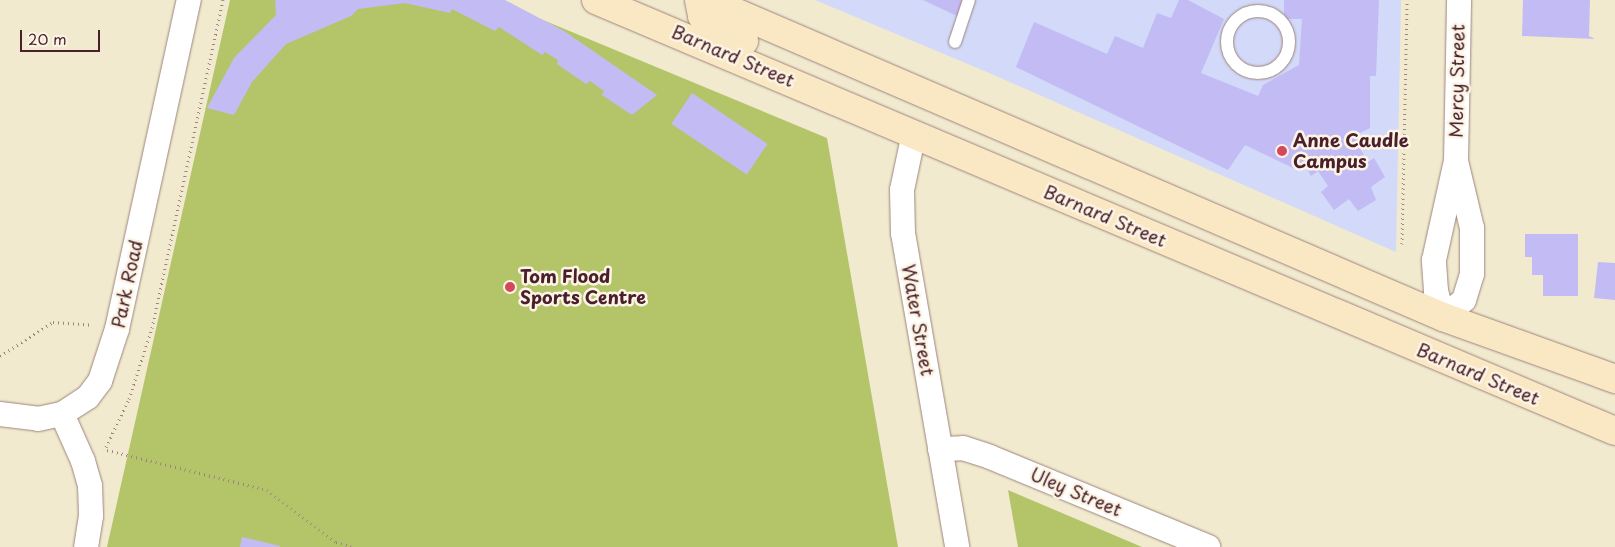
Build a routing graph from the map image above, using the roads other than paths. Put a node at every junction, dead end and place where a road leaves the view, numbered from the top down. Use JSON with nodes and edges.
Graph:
{"nodes":[{"id":1,"x":189,"y":0,"type":"edge"},
{"id":2,"x":596,"y":0,"type":"edge"},
{"id":3,"x":699,"y":0,"type":"edge"},
{"id":4,"x":707,"y":0,"type":"edge"},
{"id":5,"x":969,"y":0,"type":"edge"},
{"id":6,"x":1459,"y":0,"type":"edge"},
{"id":7,"x":1258,"y":5,"type":"edge"},
{"id":8,"x":955,"y":42,"type":"dead end"},
{"id":9,"x":773,"y":72,"type":"junction"},
{"id":10,"x":925,"y":94,"type":"junction"},
{"id":11,"x":914,"y":134,"type":"junction"},
{"id":12,"x":1456,"y":162,"type":"junction"},
{"id":13,"x":1443,"y":317,"type":"junction"},
{"id":14,"x":1429,"y":353,"type":"junction"},
{"id":15,"x":1615,"y":379,"type":"edge"},
{"id":16,"x":0,"y":414,"type":"edge"},
{"id":17,"x":62,"y":414,"type":"junction"},
{"id":18,"x":1615,"y":431,"type":"edge"},
{"id":19,"x":940,"y":449,"type":"junction"},
{"id":20,"x":86,"y":547,"type":"edge"},
{"id":21,"x":957,"y":547,"type":"edge"},
{"id":22,"x":1208,"y":547,"type":"edge"}],
"edges":[{"from":1,"to":17,"type":"street","name":"Park Road"},
{"from":2,"to":9,"type":"main road","name":"Barnard Street"},
{"from":3,"to":9,"type":"main road"},
{"from":4,"to":10,"type":"main road"},
{"from":5,"to":8,"type":"lane"},
{"from":6,"to":12,"type":"street","name":"Mercy Street"},
{"from":7,"to":7,"type":"lane"},
{"from":9,"to":11,"type":"main road","name":"Barnard Street"},
{"from":10,"to":11,"type":"main road","name":"Water Street"},
{"from":10,"to":13,"type":"main road"},
{"from":11,"to":14,"type":"main road","name":"Barnard Street"},
{"from":11,"to":19,"type":"street","name":"Water Street"},
{"from":12,"to":13,"type":"street","name":"Mercy Street"},
{"from":12,"to":13,"type":"street","name":"Mercy Street"},
{"from":13,"to":14,"type":"main road","name":"Mercy Street"},
{"from":13,"to":15,"type":"main road"},
{"from":14,"to":18,"type":"main road","name":"Barnard Street"},
{"from":16,"to":17,"type":"street"},
{"from":17,"to":20,"type":"street"},
{"from":19,"to":21,"type":"street","name":"Water Street"},
{"from":19,"to":22,"type":"street","name":"Uley Street"}]}
